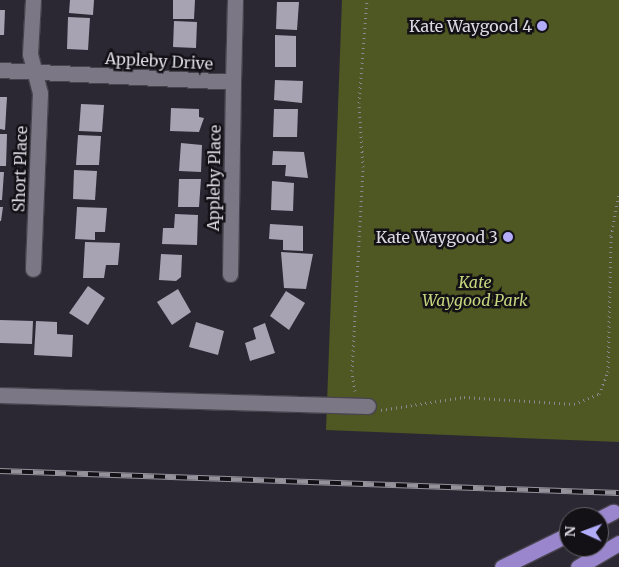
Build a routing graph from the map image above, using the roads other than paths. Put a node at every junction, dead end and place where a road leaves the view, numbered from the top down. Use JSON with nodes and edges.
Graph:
{"nodes":[{"id":1,"x":33,"y":0,"type":"edge"},
{"id":2,"x":235,"y":0,"type":"edge"},
{"id":3,"x":0,"y":70,"type":"edge"},
{"id":4,"x":35,"y":72,"type":"junction"},
{"id":5,"x":233,"y":82,"type":"junction"},
{"id":6,"x":33,"y":268,"type":"dead end"},
{"id":7,"x":230,"y":274,"type":"dead end"},
{"id":8,"x":0,"y":395,"type":"edge"},
{"id":9,"x":368,"y":406,"type":"road end"},
{"id":10,"x":559,"y":539,"type":"edge"},
{"id":11,"x":619,"y":543,"type":"edge"},
{"id":12,"x":502,"y":567,"type":"edge"},
{"id":13,"x":578,"y":567,"type":"edge"}],
"edges":[{"from":1,"to":4,"type":"street","name":"Short Place"},
{"from":2,"to":5,"type":"street","name":"Appleby Drive"},
{"from":3,"to":4,"type":"street","name":"Appleby Drive"},
{"from":4,"to":5,"type":"street","name":"Appleby Drive"},
{"from":4,"to":6,"type":"street","name":"Short Place"},
{"from":5,"to":7,"type":"street","name":"Appleby Place"},
{"from":8,"to":9,"type":"street"},
{"from":10,"to":12,"type":"highway"},
{"from":11,"to":13,"type":"highway"}]}
